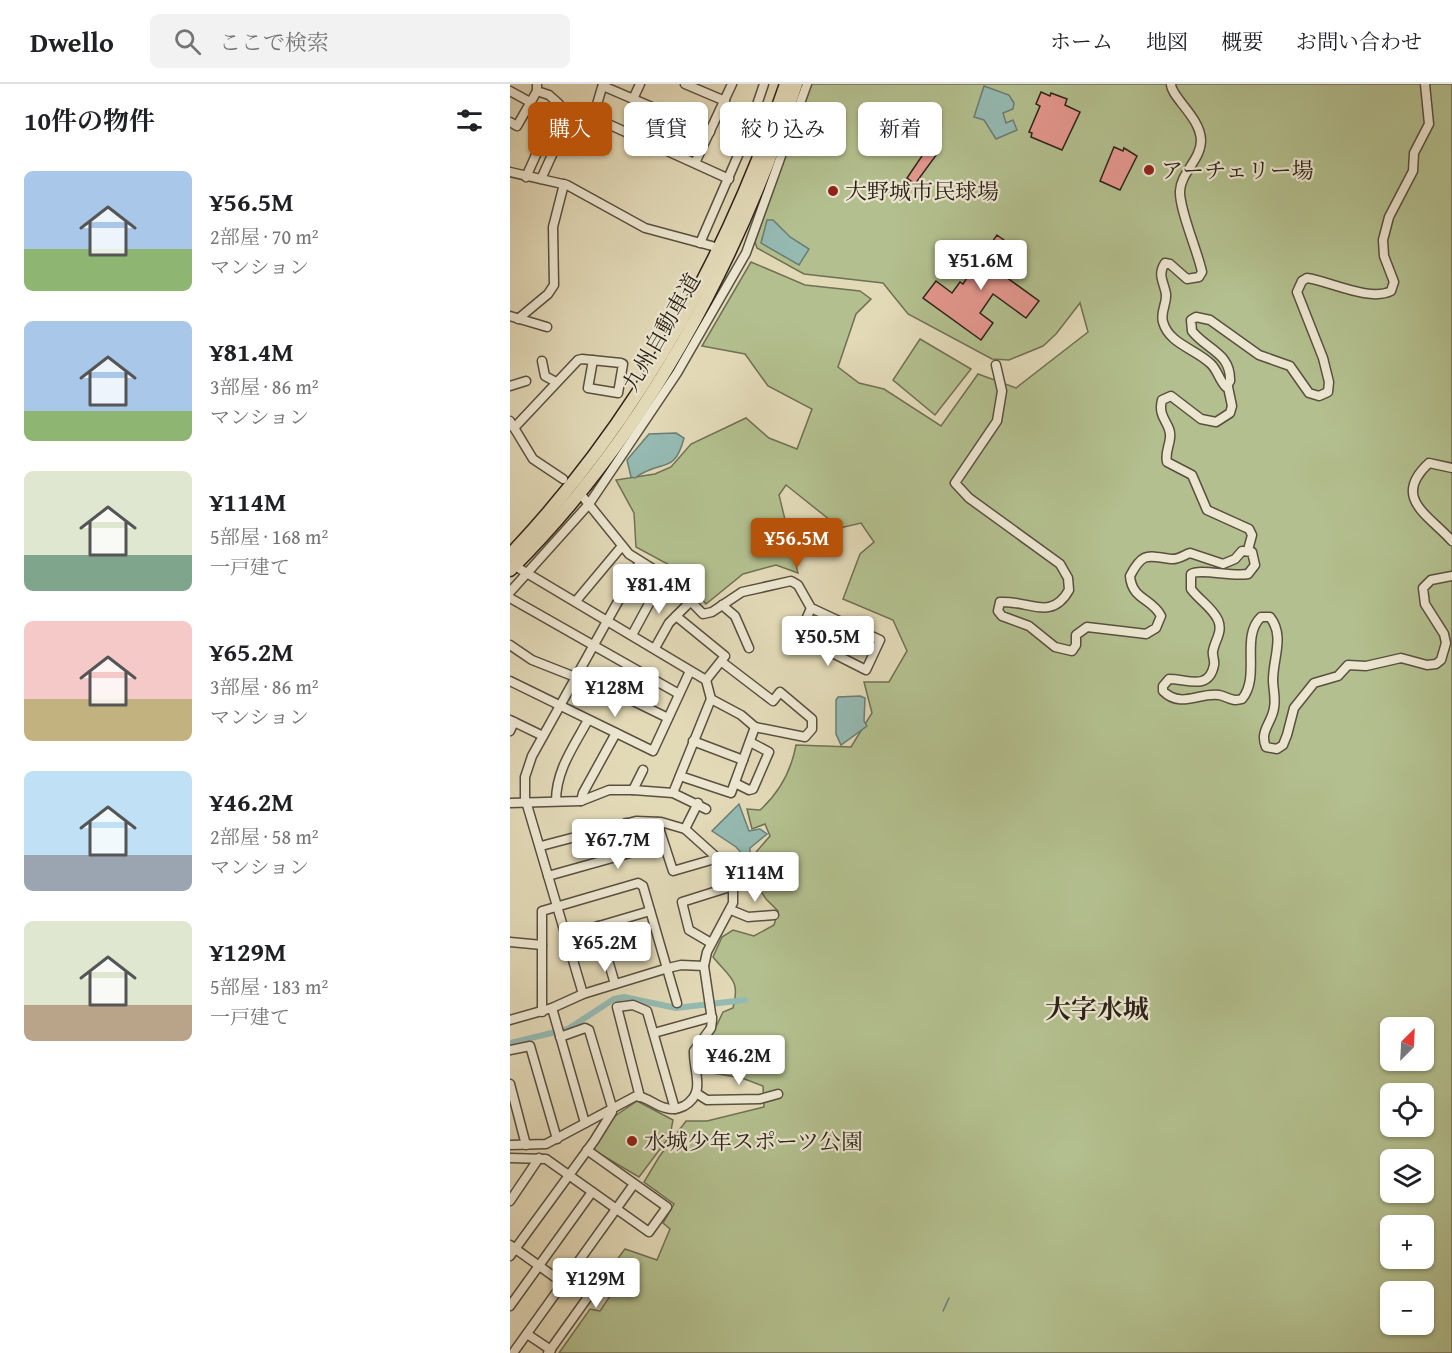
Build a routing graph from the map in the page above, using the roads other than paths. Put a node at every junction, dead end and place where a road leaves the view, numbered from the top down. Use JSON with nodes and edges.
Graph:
{"nodes":[{"id":1,"x":640,"y":84,"type":"edge"},
{"id":2,"x":685,"y":84,"type":"edge"},
{"id":3,"x":732,"y":84,"type":"edge"},
{"id":4,"x":764,"y":84,"type":"edge"},
{"id":5,"x":786,"y":84,"type":"edge"},
{"id":6,"x":796,"y":84,"type":"edge"},
{"id":7,"x":807,"y":84,"type":"edge"},
{"id":8,"x":1171,"y":84,"type":"edge"},
{"id":9,"x":1425,"y":84,"type":"edge"},
{"id":10,"x":603,"y":85,"type":"edge"},
{"id":11,"x":701,"y":87,"type":"edge"},
{"id":12,"x":537,"y":88,"type":"edge"},
{"id":13,"x":510,"y":91,"type":"edge"},
{"id":14,"x":633,"y":99,"type":"junction"},
{"id":15,"x":724,"y":101,"type":"junction"},
{"id":16,"x":530,"y":102,"type":"joint"},
{"id":17,"x":528,"y":106,"type":"edge"},
{"id":18,"x":510,"y":122,"type":"edge"},
{"id":19,"x":710,"y":132,"type":"junction"},
{"id":20,"x":552,"y":156,"type":"edge"},
{"id":21,"x":695,"y":163,"type":"junction"},
{"id":22,"x":510,"y":172,"type":"edge"},
{"id":23,"x":526,"y":177,"type":"junction"},
{"id":24,"x":541,"y":179,"type":"junction"},
{"id":25,"x":729,"y":179,"type":"junction"},
{"id":26,"x":564,"y":184,"type":"junction"},
{"id":27,"x":700,"y":243,"type":"junction"},
{"id":28,"x":712,"y":246,"type":"dead end"},
{"id":29,"x":736,"y":251,"type":"dead end"},
{"id":30,"x":746,"y":253,"type":"junction"},
{"id":31,"x":514,"y":317,"type":"edge"},
{"id":32,"x":547,"y":327,"type":"dead end"},
{"id":33,"x":593,"y":360,"type":"junction"},
{"id":34,"x":542,"y":361,"type":"dead end"},
{"id":35,"x":996,"y":365,"type":"dead end"},
{"id":36,"x":526,"y":381,"type":"dead end"},
{"id":37,"x":556,"y":382,"type":"junction"},
{"id":38,"x":510,"y":386,"type":"edge"},
{"id":39,"x":1228,"y":387,"type":"junction"},
{"id":40,"x":513,"y":431,"type":"edge"},
{"id":41,"x":601,"y":448,"type":"junction"},
{"id":42,"x":1452,"y":468,"type":"edge"},
{"id":43,"x":563,"y":479,"type":"dead end"},
{"id":44,"x":586,"y":501,"type":"junction"},
{"id":45,"x":1452,"y":541,"type":"edge"},
{"id":46,"x":622,"y":546,"type":"junction"},
{"id":47,"x":510,"y":549,"type":"edge"},
{"id":48,"x":1248,"y":550,"type":"junction"},
{"id":49,"x":510,"y":555,"type":"edge"},
{"id":50,"x":640,"y":562,"type":"junction"},
{"id":51,"x":515,"y":569,"type":"edge"},
{"id":52,"x":529,"y":574,"type":"junction"},
{"id":53,"x":664,"y":576,"type":"junction"},
{"id":54,"x":1452,"y":576,"type":"edge"},
{"id":55,"x":510,"y":592,"type":"edge"},
{"id":56,"x":510,"y":598,"type":"edge"},
{"id":57,"x":576,"y":601,"type":"junction"},
{"id":58,"x":690,"y":602,"type":"junction"},
{"id":59,"x":722,"y":605,"type":"junction"},
{"id":60,"x":811,"y":608,"type":"junction"},
{"id":61,"x":676,"y":616,"type":"junction"},
{"id":62,"x":608,"y":620,"type":"junction"},
{"id":63,"x":632,"y":635,"type":"junction"},
{"id":64,"x":510,"y":645,"type":"edge"},
{"id":65,"x":593,"y":646,"type":"junction"},
{"id":66,"x":655,"y":648,"type":"junction"},
{"id":67,"x":749,"y":648,"type":"dead end"},
{"id":68,"x":722,"y":662,"type":"junction"},
{"id":69,"x":690,"y":671,"type":"junction"},
{"id":70,"x":576,"y":677,"type":"junction"},
{"id":71,"x":706,"y":680,"type":"junction"},
{"id":72,"x":510,"y":681,"type":"edge"},
{"id":73,"x":679,"y":694,"type":"junction"},
{"id":74,"x":711,"y":699,"type":"junction"},
{"id":75,"x":560,"y":706,"type":"junction"},
{"id":76,"x":668,"y":718,"type":"junction"},
{"id":77,"x":588,"y":720,"type":"junction"},
{"id":78,"x":512,"y":721,"type":"edge"},
{"id":79,"x":755,"y":727,"type":"junction"},
{"id":80,"x":510,"y":731,"type":"edge"},
{"id":81,"x":616,"y":733,"type":"junction"},
{"id":82,"x":543,"y":736,"type":"junction"},
{"id":83,"x":693,"y":741,"type":"junction"},
{"id":84,"x":750,"y":742,"type":"junction"},
{"id":85,"x":743,"y":760,"type":"junction"},
{"id":86,"x":643,"y":770,"type":"dead end"},
{"id":87,"x":680,"y":776,"type":"junction"},
{"id":88,"x":735,"y":783,"type":"junction"},
{"id":89,"x":633,"y":790,"type":"junction"},
{"id":90,"x":673,"y":794,"type":"junction"},
{"id":91,"x":526,"y":801,"type":"junction"},
{"id":92,"x":556,"y":801,"type":"junction"},
{"id":93,"x":581,"y":801,"type":"junction"},
{"id":94,"x":510,"y":803,"type":"edge"},
{"id":95,"x":698,"y":804,"type":"junction"},
{"id":96,"x":706,"y":809,"type":"dead end"},
{"id":97,"x":657,"y":822,"type":"junction"},
{"id":98,"x":626,"y":823,"type":"junction"},
{"id":99,"x":685,"y":829,"type":"junction"},
{"id":100,"x":540,"y":846,"type":"junction"},
{"id":101,"x":718,"y":858,"type":"junction"},
{"id":102,"x":548,"y":876,"type":"junction"},
{"id":103,"x":733,"y":886,"type":"junction"},
{"id":104,"x":556,"y":906,"type":"junction"},
{"id":105,"x":731,"y":910,"type":"junction"},
{"id":106,"x":650,"y":911,"type":"junction"},
{"id":107,"x":774,"y":915,"type":"dead end"},
{"id":108,"x":598,"y":926,"type":"junction"},
{"id":109,"x":565,"y":936,"type":"junction"},
{"id":110,"x":510,"y":942,"type":"edge"},
{"id":111,"x":711,"y":943,"type":"junction"},
{"id":112,"x":542,"y":945,"type":"junction"},
{"id":113,"x":704,"y":966,"type":"junction"},
{"id":114,"x":668,"y":968,"type":"junction"},
{"id":115,"x":615,"y":984,"type":"junction"},
{"id":116,"x":583,"y":994,"type":"junction"},
{"id":117,"x":677,"y":1003,"type":"dead end"},
{"id":118,"x":552,"y":1008,"type":"junction"},
{"id":119,"x":542,"y":1012,"type":"junction"},
{"id":120,"x":712,"y":1017,"type":"junction"},
{"id":121,"x":510,"y":1020,"type":"edge"},
{"id":122,"x":654,"y":1033,"type":"junction"},
{"id":123,"x":560,"y":1037,"type":"junction"},
{"id":124,"x":510,"y":1050,"type":"edge"},
{"id":125,"x":510,"y":1084,"type":"edge"},
{"id":126,"x":696,"y":1093,"type":"junction"},
{"id":127,"x":778,"y":1094,"type":"dead end"},
{"id":128,"x":640,"y":1096,"type":"junction"},
{"id":129,"x":612,"y":1107,"type":"junction"},
{"id":130,"x":675,"y":1109,"type":"junction"},
{"id":131,"x":585,"y":1123,"type":"junction"},
{"id":132,"x":557,"y":1139,"type":"junction"},
{"id":133,"x":510,"y":1145,"type":"edge"},
{"id":134,"x":526,"y":1145,"type":"junction"},
{"id":135,"x":587,"y":1150,"type":"junction"},
{"id":136,"x":510,"y":1158,"type":"edge"},
{"id":137,"x":539,"y":1158,"type":"junction"},
{"id":138,"x":568,"y":1174,"type":"junction"},
{"id":139,"x":634,"y":1184,"type":"junction"},
{"id":140,"x":592,"y":1192,"type":"junction"},
{"id":141,"x":510,"y":1201,"type":"edge"},
{"id":142,"x":616,"y":1209,"type":"junction"},
{"id":143,"x":512,"y":1250,"type":"edge"},
{"id":144,"x":539,"y":1266,"type":"junction"},
{"id":145,"x":570,"y":1274,"type":"junction"},
{"id":146,"x":563,"y":1283,"type":"junction"},
{"id":147,"x":510,"y":1306,"type":"edge"},
{"id":148,"x":527,"y":1334,"type":"junction"},
{"id":149,"x":550,"y":1351,"type":"edge"},
{"id":150,"x":513,"y":1353,"type":"edge"}],
"edges":[{"from":1,"to":14,"type":"street"},
{"from":2,"to":11,"type":"street"},
{"from":3,"to":15,"type":"street"},
{"from":4,"to":25,"type":"street"},
{"from":5,"to":41,"type":"highway","name":"九州自動車道"},
{"from":6,"to":51,"type":"highway","name":"九州自動車道"},
{"from":7,"to":30,"type":"street"},
{"from":8,"to":39,"type":"street"},
{"from":9,"to":39,"type":"street"},
{"from":10,"to":14,"type":"street"},
{"from":10,"to":21,"type":"street"},
{"from":11,"to":15,"type":"street"},
{"from":12,"to":16,"type":"street"},
{"from":12,"to":23,"type":"street"},
{"from":13,"to":16,"type":"street"},
{"from":14,"to":19,"type":"street"},
{"from":15,"to":19,"type":"street"},
{"from":17,"to":18,"type":"street"},
{"from":19,"to":21,"type":"street"},
{"from":20,"to":24,"type":"street"},
{"from":21,"to":25,"type":"street"},
{"from":22,"to":23,"type":"street"},
{"from":23,"to":24,"type":"street"},
{"from":24,"to":26,"type":"street"},
{"from":25,"to":27,"type":"street"},
{"from":26,"to":27,"type":"street"},
{"from":26,"to":31,"type":"street"},
{"from":27,"to":28,"type":"street"},
{"from":29,"to":30,"type":"street"},
{"from":30,"to":44,"type":"street"},
{"from":31,"to":32,"type":"street"},
{"from":33,"to":33,"type":"street"},
{"from":33,"to":37,"type":"street"},
{"from":34,"to":37,"type":"street"},
{"from":35,"to":48,"type":"street"},
{"from":36,"to":38,"type":"street"},
{"from":37,"to":40,"type":"street"},
{"from":39,"to":48,"type":"street"},
{"from":40,"to":43,"type":"street"},
{"from":41,"to":47,"type":"highway"},
{"from":41,"to":49,"type":"highway","name":"九州自動車道"},
{"from":42,"to":45,"type":"street"},
{"from":44,"to":46,"type":"street"},
{"from":44,"to":52,"type":"street"},
{"from":46,"to":50,"type":"street"},
{"from":46,"to":57,"type":"street"},
{"from":48,"to":54,"type":"street"},
{"from":50,"to":53,"type":"street"},
{"from":50,"to":62,"type":"street"},
{"from":51,"to":52,"type":"street"},
{"from":52,"to":55,"type":"street"},
{"from":52,"to":57,"type":"street"},
{"from":53,"to":58,"type":"street"},
{"from":53,"to":63,"type":"street"},
{"from":56,"to":65,"type":"street"},
{"from":57,"to":62,"type":"street"},
{"from":58,"to":59,"type":"street"},
{"from":58,"to":61,"type":"street"},
{"from":59,"to":60,"type":"street"},
{"from":59,"to":67,"type":"street"},
{"from":60,"to":60,"type":"street"},
{"from":61,"to":66,"type":"street"},
{"from":61,"to":68,"type":"street"},
{"from":62,"to":63,"type":"street"},
{"from":62,"to":65,"type":"street"},
{"from":63,"to":66,"type":"street"},
{"from":64,"to":70,"type":"street"},
{"from":65,"to":70,"type":"street"},
{"from":65,"to":73,"type":"street"},
{"from":66,"to":69,"type":"street"},
{"from":68,"to":71,"type":"street"},
{"from":68,"to":79,"type":"street"},
{"from":69,"to":71,"type":"street"},
{"from":69,"to":73,"type":"street"},
{"from":70,"to":75,"type":"street"},
{"from":70,"to":76,"type":"street"},
{"from":71,"to":74,"type":"street"},
{"from":72,"to":75,"type":"street"},
{"from":73,"to":76,"type":"street"},
{"from":74,"to":79,"type":"street"},
{"from":74,"to":83,"type":"street"},
{"from":75,"to":77,"type":"street"},
{"from":75,"to":82,"type":"street"},
{"from":76,"to":81,"type":"street"},
{"from":77,"to":81,"type":"street"},
{"from":77,"to":92,"type":"street"},
{"from":78,"to":80,"type":"street"},
{"from":78,"to":82,"type":"street"},
{"from":79,"to":84,"type":"street"},
{"from":81,"to":93,"type":"street"},
{"from":82,"to":91,"type":"street"},
{"from":83,"to":85,"type":"street"},
{"from":83,"to":87,"type":"street"},
{"from":84,"to":85,"type":"street"},
{"from":84,"to":88,"type":"street"},
{"from":85,"to":88,"type":"street"},
{"from":86,"to":89,"type":"street"},
{"from":87,"to":88,"type":"street"},
{"from":87,"to":90,"type":"street"},
{"from":89,"to":90,"type":"street"},
{"from":89,"to":93,"type":"street"},
{"from":90,"to":95,"type":"street"},
{"from":91,"to":92,"type":"street"},
{"from":91,"to":94,"type":"street"},
{"from":91,"to":100,"type":"street"},
{"from":92,"to":93,"type":"street"},
{"from":95,"to":96,"type":"street"},
{"from":95,"to":99,"type":"street"},
{"from":97,"to":98,"type":"street"},
{"from":97,"to":99,"type":"street"},
{"from":97,"to":101,"type":"street"},
{"from":98,"to":100,"type":"street"},
{"from":98,"to":102,"type":"street"},
{"from":99,"to":101,"type":"street"},
{"from":100,"to":102,"type":"street"},
{"from":101,"to":103,"type":"street"},
{"from":102,"to":104,"type":"street"},
{"from":103,"to":105,"type":"street"},
{"from":103,"to":111,"type":"street"},
{"from":104,"to":106,"type":"street"},
{"from":104,"to":109,"type":"street"},
{"from":104,"to":112,"type":"street"},
{"from":105,"to":107,"type":"street"},
{"from":105,"to":111,"type":"street"},
{"from":106,"to":108,"type":"street"},
{"from":106,"to":114,"type":"street"},
{"from":108,"to":109,"type":"street"},
{"from":108,"to":115,"type":"street"},
{"from":109,"to":116,"type":"street"},
{"from":110,"to":112,"type":"street"},
{"from":111,"to":113,"type":"street"},
{"from":112,"to":119,"type":"street"},
{"from":113,"to":114,"type":"street"},
{"from":113,"to":120,"type":"street"},
{"from":114,"to":115,"type":"street"},
{"from":114,"to":117,"type":"street"},
{"from":115,"to":116,"type":"street"},
{"from":116,"to":118,"type":"street"},
{"from":118,"to":119,"type":"street"},
{"from":118,"to":123,"type":"street"},
{"from":119,"to":121,"type":"street"},
{"from":120,"to":122,"type":"street"},
{"from":120,"to":126,"type":"street"},
{"from":122,"to":128,"type":"street"},
{"from":122,"to":130,"type":"street"},
{"from":123,"to":129,"type":"street"},
{"from":123,"to":131,"type":"street"},
{"from":124,"to":132,"type":"street"},
{"from":125,"to":134,"type":"street"},
{"from":126,"to":127,"type":"street"},
{"from":126,"to":130,"type":"street"},
{"from":128,"to":129,"type":"street"},
{"from":128,"to":130,"type":"street"},
{"from":129,"to":131,"type":"street"},
{"from":129,"to":135,"type":"street"},
{"from":131,"to":132,"type":"street"},
{"from":132,"to":134,"type":"street"},
{"from":133,"to":134,"type":"street"},
{"from":135,"to":138,"type":"street"},
{"from":135,"to":139,"type":"street"},
{"from":136,"to":137,"type":"street"},
{"from":137,"to":138,"type":"street"},
{"from":137,"to":141,"type":"street"},
{"from":138,"to":140,"type":"street"},
{"from":138,"to":143,"type":"street"},
{"from":139,"to":142,"type":"street"},
{"from":139,"to":142,"type":"street"},
{"from":140,"to":142,"type":"street"},
{"from":140,"to":144,"type":"street"},
{"from":142,"to":145,"type":"street"},
{"from":143,"to":144,"type":"street"},
{"from":144,"to":146,"type":"street"},
{"from":144,"to":147,"type":"street"},
{"from":145,"to":146,"type":"street"},
{"from":145,"to":149,"type":"street"},
{"from":146,"to":148,"type":"street"},
{"from":148,"to":149,"type":"street"},
{"from":148,"to":150,"type":"street"}]}
